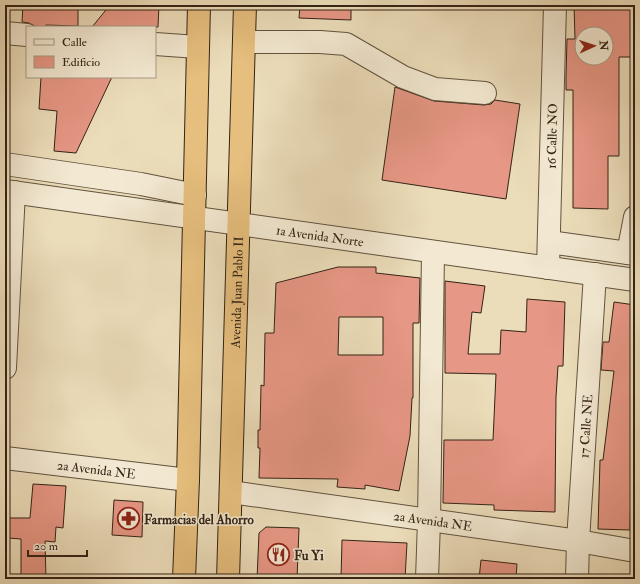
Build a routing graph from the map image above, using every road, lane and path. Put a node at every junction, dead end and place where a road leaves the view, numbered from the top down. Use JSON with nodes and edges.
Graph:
{"nodes":[{"id":1,"x":199,"y":5,"type":"edge"},
{"id":2,"x":245,"y":5,"type":"edge"},
{"id":3,"x":554,"y":5,"type":"edge"},
{"id":4,"x":5,"y":33,"type":"edge"},
{"id":5,"x":26,"y":35,"type":"edge"},
{"id":6,"x":244,"y":42,"type":"junction"},
{"id":7,"x":156,"y":44,"type":"edge"},
{"id":8,"x":198,"y":47,"type":"junction"},
{"id":9,"x":485,"y":93,"type":"dead end"},
{"id":10,"x":5,"y":164,"type":"edge"},
{"id":11,"x":9,"y":192,"type":"edge"},
{"id":12,"x":195,"y":195,"type":"junction"},
{"id":13,"x":194,"y":217,"type":"junction"},
{"id":14,"x":635,"y":217,"type":"edge"},
{"id":15,"x":239,"y":224,"type":"junction"},
{"id":16,"x":549,"y":242,"type":"junction"},
{"id":17,"x":433,"y":253,"type":"junction"},
{"id":18,"x":631,"y":254,"type":"edge"},
{"id":19,"x":548,"y":268,"type":"junction"},
{"id":20,"x":595,"y":274,"type":"junction"},
{"id":21,"x":635,"y":280,"type":"edge"},
{"id":22,"x":5,"y":368,"type":"edge"},
{"id":23,"x":5,"y":458,"type":"edge"},
{"id":24,"x":188,"y":480,"type":"junction"},
{"id":25,"x":231,"y":492,"type":"junction"},
{"id":26,"x":429,"y":521,"type":"junction"},
{"id":27,"x":578,"y":541,"type":"junction"},
{"id":28,"x":635,"y":551,"type":"edge"},
{"id":29,"x":184,"y":579,"type":"edge"},
{"id":30,"x":228,"y":579,"type":"edge"},
{"id":31,"x":426,"y":579,"type":"edge"},
{"id":32,"x":577,"y":579,"type":"edge"}],
"edges":[{"from":1,"to":8,"type":"highway"},
{"from":2,"to":6,"type":"highway","name":"Avenida Juan Pablo II"},
{"from":3,"to":16,"type":"street","name":"16 Calle NO"},
{"from":4,"to":5,"type":"street"},
{"from":6,"to":9,"type":"street"},
{"from":6,"to":15,"type":"highway","name":"Avenida Juan Pablo II"},
{"from":7,"to":8,"type":"street"},
{"from":8,"to":12,"type":"highway"},
{"from":10,"to":12,"type":"street"},
{"from":11,"to":13,"type":"street","name":"1a Avenida Norte"},
{"from":11,"to":22,"type":"street"},
{"from":12,"to":13,"type":"highway"},
{"from":13,"to":15,"type":"street","name":"1a Avenida Norte"},
{"from":13,"to":24,"type":"highway"},
{"from":14,"to":18,"type":"street"},
{"from":15,"to":17,"type":"street","name":"1a Avenida Norte"},
{"from":15,"to":25,"type":"highway","name":"Avenida Juan Pablo II"},
{"from":16,"to":18,"type":"street"},
{"from":16,"to":19,"type":"street","name":"16 Calle NO"},
{"from":17,"to":19,"type":"street","name":"1a Avenida Norte"},
{"from":17,"to":26,"type":"street"},
{"from":19,"to":20,"type":"street","name":"1a Avenida Norte"},
{"from":20,"to":21,"type":"street","name":"1a Avenida Norte"},
{"from":20,"to":27,"type":"street","name":"17 Calle NE"},
{"from":23,"to":24,"type":"street","name":"2a Avenida NE"},
{"from":24,"to":29,"type":"highway"},
{"from":25,"to":26,"type":"street","name":"2a Avenida NE"},
{"from":25,"to":30,"type":"highway","name":"Avenida Juan Pablo II"},
{"from":26,"to":27,"type":"street","name":"2a Avenida NE"},
{"from":26,"to":31,"type":"street"},
{"from":27,"to":28,"type":"street","name":"2a Avenida NE"},
{"from":27,"to":32,"type":"street","name":"17 Calle NE"}]}
